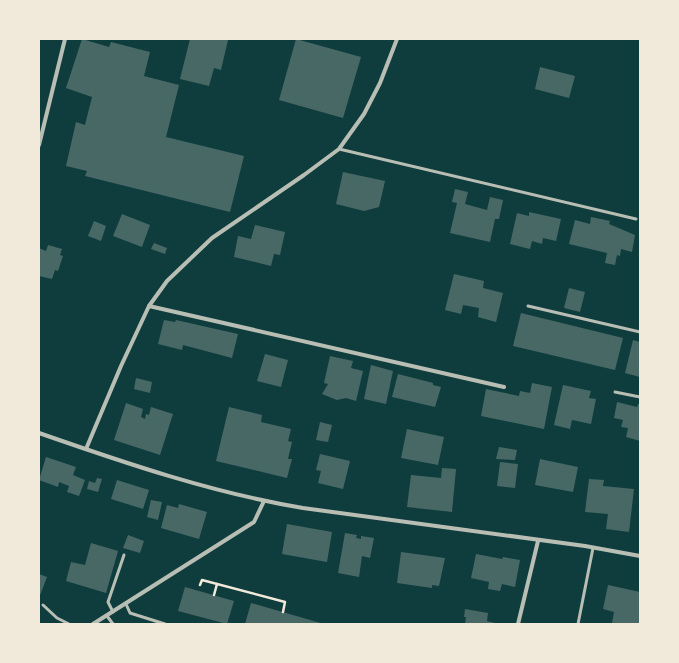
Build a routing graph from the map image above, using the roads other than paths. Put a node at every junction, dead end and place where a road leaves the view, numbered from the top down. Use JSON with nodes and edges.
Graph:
{"nodes":[{"id":1,"x":65,"y":39,"type":"edge"},
{"id":2,"x":398,"y":39,"type":"edge"},
{"id":3,"x":39,"y":145,"type":"edge"},
{"id":4,"x":339,"y":149,"type":"junction"},
{"id":5,"x":636,"y":219,"type":"dead end"},
{"id":6,"x":149,"y":306,"type":"junction"},
{"id":7,"x":528,"y":306,"type":"dead end"},
{"id":8,"x":640,"y":332,"type":"edge"},
{"id":9,"x":504,"y":387,"type":"dead end"},
{"id":10,"x":615,"y":392,"type":"dead end"},
{"id":11,"x":640,"y":397,"type":"edge"},
{"id":12,"x":39,"y":433,"type":"edge"},
{"id":13,"x":86,"y":450,"type":"junction"},
{"id":14,"x":264,"y":501,"type":"junction"},
{"id":15,"x":538,"y":541,"type":"junction"},
{"id":16,"x":593,"y":548,"type":"junction"},
{"id":17,"x":124,"y":555,"type":"dead end"},
{"id":18,"x":640,"y":556,"type":"edge"},
{"id":19,"x":126,"y":604,"type":"junction"},
{"id":20,"x":43,"y":605,"type":"dead end"},
{"id":21,"x":113,"y":612,"type":"junction"},
{"id":22,"x":107,"y":616,"type":"junction"},
{"id":23,"x":69,"y":624,"type":"edge"},
{"id":24,"x":93,"y":624,"type":"edge"},
{"id":25,"x":113,"y":624,"type":"edge"},
{"id":26,"x":165,"y":624,"type":"edge"},
{"id":27,"x":518,"y":624,"type":"edge"},
{"id":28,"x":578,"y":624,"type":"edge"}],
"edges":[{"from":1,"to":3,"type":"street"},
{"from":2,"to":4,"type":"street"},
{"from":4,"to":5,"type":"lane"},
{"from":4,"to":6,"type":"street"},
{"from":6,"to":9,"type":"street"},
{"from":6,"to":13,"type":"street"},
{"from":7,"to":8,"type":"lane"},
{"from":10,"to":11,"type":"lane"},
{"from":12,"to":13,"type":"street"},
{"from":13,"to":14,"type":"street"},
{"from":14,"to":15,"type":"street"},
{"from":14,"to":19,"type":"street"},
{"from":15,"to":16,"type":"street"},
{"from":15,"to":27,"type":"street"},
{"from":16,"to":18,"type":"street"},
{"from":16,"to":28,"type":"lane"},
{"from":17,"to":21,"type":"lane"},
{"from":19,"to":21,"type":"street"},
{"from":19,"to":26,"type":"lane"},
{"from":20,"to":23,"type":"lane"},
{"from":21,"to":22,"type":"street"},
{"from":22,"to":24,"type":"street"},
{"from":22,"to":25,"type":"lane"}]}
